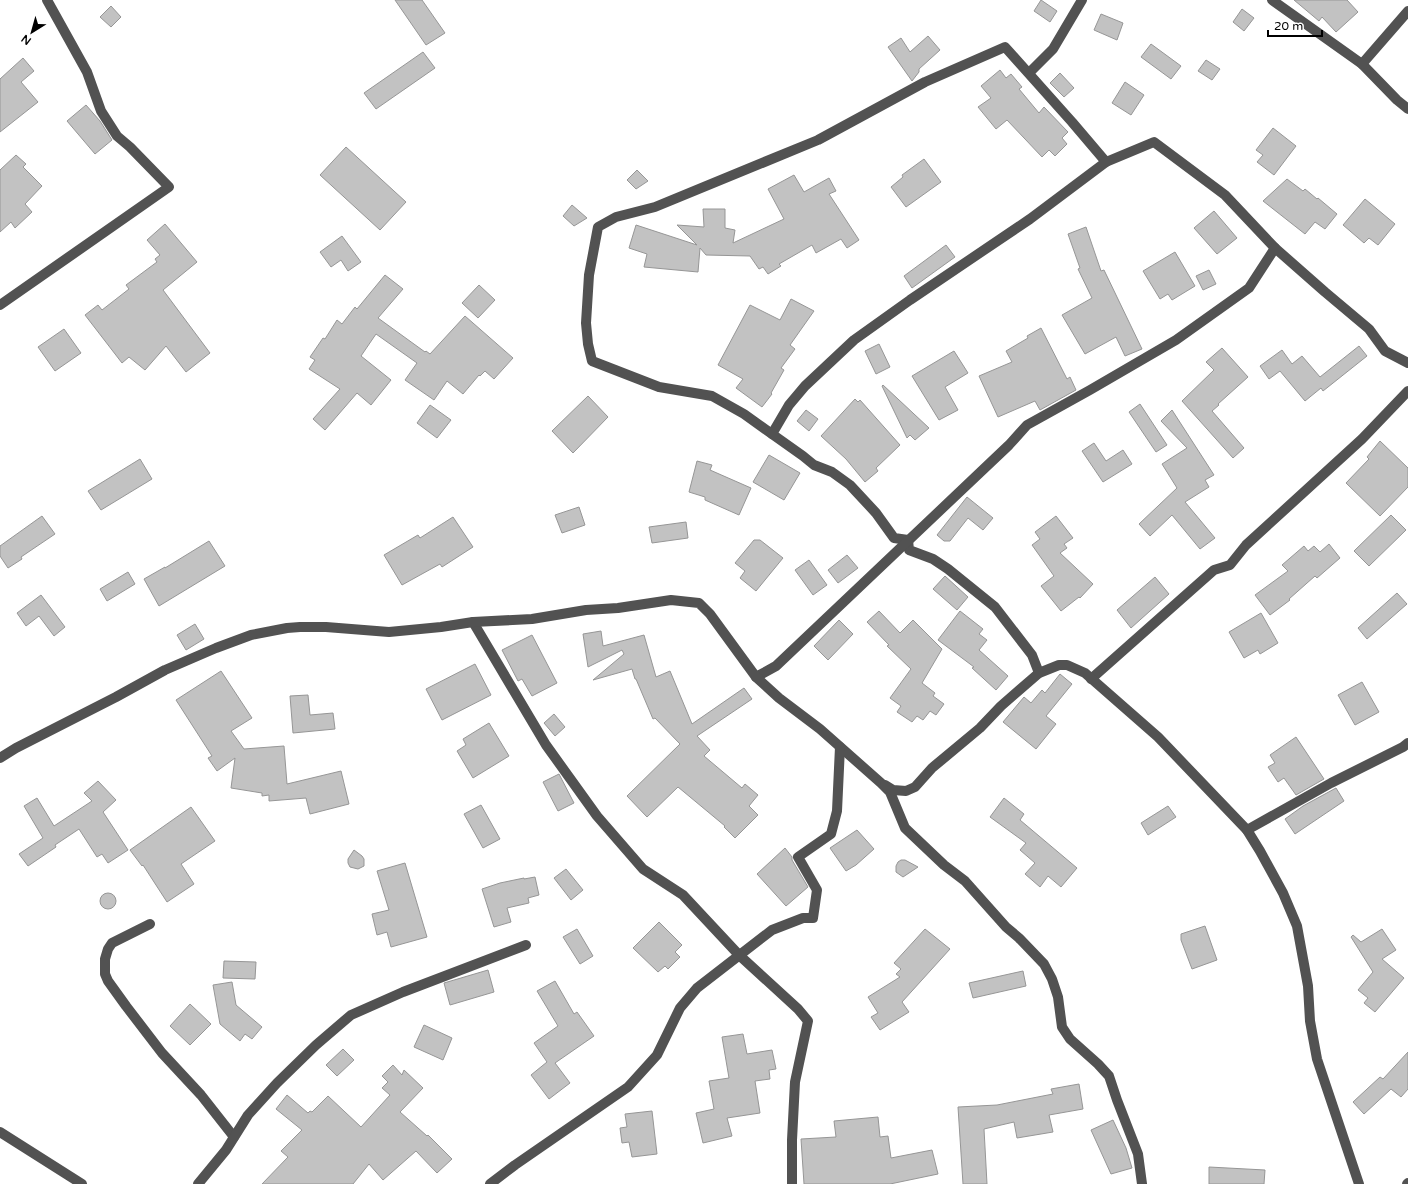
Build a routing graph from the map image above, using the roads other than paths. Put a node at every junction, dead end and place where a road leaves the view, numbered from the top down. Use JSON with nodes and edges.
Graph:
{"nodes":[{"id":1,"x":47,"y":0,"type":"edge"},
{"id":2,"x":1082,"y":0,"type":"edge"},
{"id":3,"x":1272,"y":0,"type":"edge"},
{"id":4,"x":1408,"y":11,"type":"edge"},
{"id":5,"x":1362,"y":64,"type":"junction"},
{"id":6,"x":1028,"y":74,"type":"junction"},
{"id":7,"x":1408,"y":109,"type":"edge"},
{"id":8,"x":1106,"y":162,"type":"junction"},
{"id":9,"x":1275,"y":248,"type":"junction"},
{"id":10,"x":0,"y":305,"type":"edge"},
{"id":11,"x":1408,"y":363,"type":"edge"},
{"id":12,"x":1408,"y":391,"type":"edge"},
{"id":13,"x":772,"y":434,"type":"junction"},
{"id":14,"x":908,"y":540,"type":"junction"},
{"id":15,"x":473,"y":622,"type":"junction"},
{"id":16,"x":1039,"y":674,"type":"junction"},
{"id":17,"x":756,"y":677,"type":"junction"},
{"id":18,"x":1091,"y":679,"type":"junction"},
{"id":19,"x":1408,"y":742,"type":"edge"},
{"id":20,"x":840,"y":747,"type":"junction"},
{"id":21,"x":0,"y":758,"type":"edge"},
{"id":22,"x":881,"y":783,"type":"junction"},
{"id":23,"x":1247,"y":830,"type":"junction"},
{"id":24,"x":150,"y":924,"type":"dead end"},
{"id":25,"x":526,"y":945,"type":"dead end"},
{"id":26,"x":738,"y":955,"type":"junction"},
{"id":27,"x":0,"y":1132,"type":"edge"},
{"id":28,"x":234,"y":1137,"type":"junction"},
{"id":29,"x":82,"y":1184,"type":"edge"},
{"id":30,"x":198,"y":1184,"type":"edge"},
{"id":31,"x":491,"y":1184,"type":"edge"},
{"id":32,"x":792,"y":1184,"type":"edge"},
{"id":33,"x":1142,"y":1184,"type":"edge"},
{"id":34,"x":1359,"y":1184,"type":"edge"}],
"edges":[{"from":1,"to":10,"type":"street"},
{"from":2,"to":6,"type":"street"},
{"from":3,"to":5,"type":"street"},
{"from":4,"to":5,"type":"street"},
{"from":5,"to":7,"type":"street"},
{"from":6,"to":8,"type":"street"},
{"from":6,"to":13,"type":"street"},
{"from":8,"to":9,"type":"street"},
{"from":8,"to":13,"type":"street"},
{"from":9,"to":11,"type":"street"},
{"from":9,"to":14,"type":"street"},
{"from":12,"to":18,"type":"street"},
{"from":13,"to":14,"type":"street"},
{"from":14,"to":16,"type":"street"},
{"from":14,"to":17,"type":"street"},
{"from":15,"to":17,"type":"street"},
{"from":15,"to":21,"type":"street"},
{"from":15,"to":26,"type":"street"},
{"from":16,"to":18,"type":"street"},
{"from":16,"to":22,"type":"street"},
{"from":17,"to":20,"type":"street"},
{"from":18,"to":23,"type":"street"},
{"from":19,"to":23,"type":"street"},
{"from":20,"to":22,"type":"street"},
{"from":20,"to":26,"type":"street"},
{"from":22,"to":33,"type":"street"},
{"from":23,"to":34,"type":"street"},
{"from":24,"to":28,"type":"street"},
{"from":25,"to":28,"type":"street"},
{"from":26,"to":31,"type":"street"},
{"from":26,"to":32,"type":"street"},
{"from":27,"to":29,"type":"street"},
{"from":28,"to":30,"type":"street"}]}
